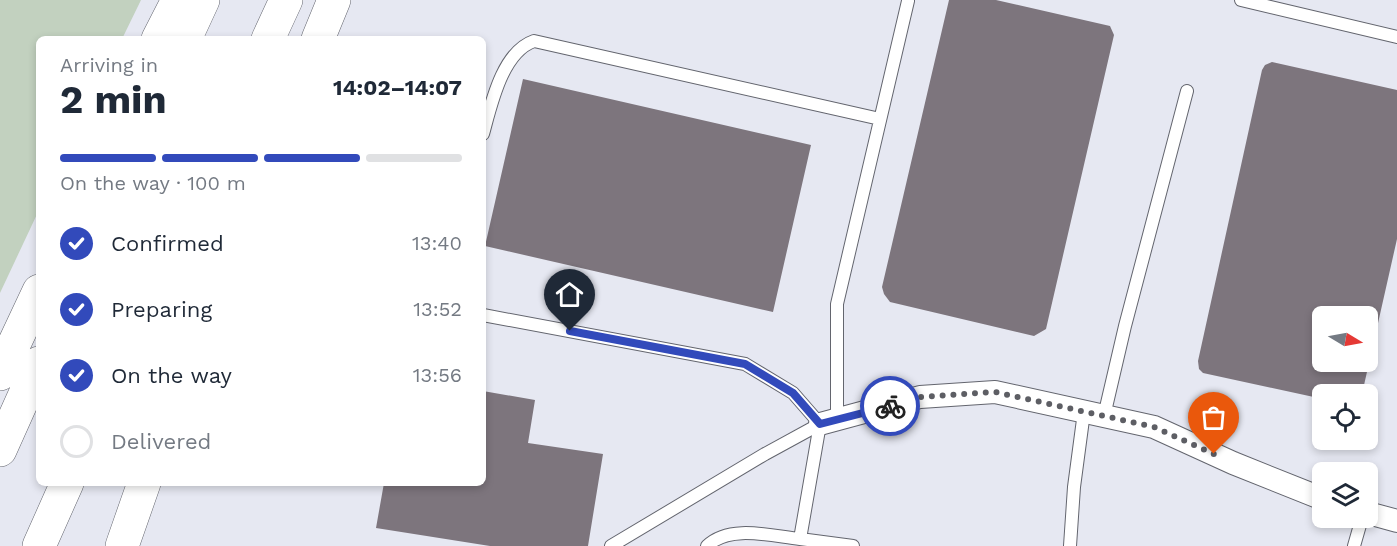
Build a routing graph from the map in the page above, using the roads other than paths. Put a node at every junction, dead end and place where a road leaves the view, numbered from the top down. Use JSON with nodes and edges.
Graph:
{"nodes":[{"id":1,"x":178,"y":0,"type":"edge"},
{"id":2,"x":203,"y":0,"type":"edge"},
{"id":3,"x":286,"y":0,"type":"edge"},
{"id":4,"x":334,"y":0,"type":"edge"},
{"id":5,"x":1240,"y":0,"type":"edge"},
{"id":6,"x":908,"y":1,"type":"edge"},
{"id":7,"x":160,"y":36,"type":"edge"},
{"id":8,"x":186,"y":36,"type":"edge"},
{"id":9,"x":269,"y":36,"type":"edge"},
{"id":10,"x":319,"y":36,"type":"edge"},
{"id":11,"x":1397,"y":37,"type":"edge"},
{"id":12,"x":1187,"y":91,"type":"dead end"},
{"id":13,"x":880,"y":119,"type":"junction"},
{"id":14,"x":486,"y":124,"type":"edge"},
{"id":15,"x":36,"y":297,"type":"edge"},
{"id":16,"x":486,"y":316,"type":"edge"},
{"id":17,"x":36,"y":370,"type":"edge"},
{"id":18,"x":0,"y":374,"type":"edge"},
{"id":19,"x":1094,"y":414,"type":"junction"},
{"id":20,"x":829,"y":423,"type":"junction"},
{"id":21,"x":0,"y":450,"type":"edge"},
{"id":22,"x":66,"y":486,"type":"edge"},
{"id":23,"x":143,"y":486,"type":"edge"},
{"id":24,"x":1312,"y":495,"type":"edge"},
{"id":25,"x":1378,"y":516,"type":"edge"},
{"id":26,"x":1397,"y":521,"type":"edge"},
{"id":27,"x":1359,"y":528,"type":"edge"},
{"id":28,"x":800,"y":539,"type":"junction"},
{"id":29,"x":39,"y":546,"type":"edge"},
{"id":30,"x":122,"y":546,"type":"edge"},
{"id":31,"x":611,"y":546,"type":"edge"},
{"id":32,"x":707,"y":546,"type":"edge"},
{"id":33,"x":852,"y":546,"type":"edge"},
{"id":34,"x":1070,"y":546,"type":"edge"},
{"id":35,"x":1354,"y":546,"type":"edge"}],
"edges":[{"from":1,"to":7,"type":"highway"},
{"from":2,"to":8,"type":"highway"},
{"from":3,"to":9,"type":"highway"},
{"from":4,"to":10,"type":"highway"},
{"from":5,"to":11,"type":"lane"},
{"from":6,"to":13,"type":"lane"},
{"from":12,"to":19,"type":"lane"},
{"from":13,"to":14,"type":"lane"},
{"from":13,"to":20,"type":"lane"},
{"from":15,"to":18,"type":"highway"},
{"from":16,"to":20,"type":"lane"},
{"from":17,"to":21,"type":"highway"},
{"from":19,"to":20,"type":"street"},
{"from":19,"to":24,"type":"street"},
{"from":19,"to":34,"type":"lane"},
{"from":20,"to":28,"type":"lane"},
{"from":20,"to":31,"type":"lane"},
{"from":22,"to":29,"type":"highway"},
{"from":23,"to":30,"type":"highway"},
{"from":25,"to":26,"type":"street"},
{"from":27,"to":35,"type":"lane"},
{"from":28,"to":32,"type":"lane"},
{"from":28,"to":33,"type":"lane"}]}
